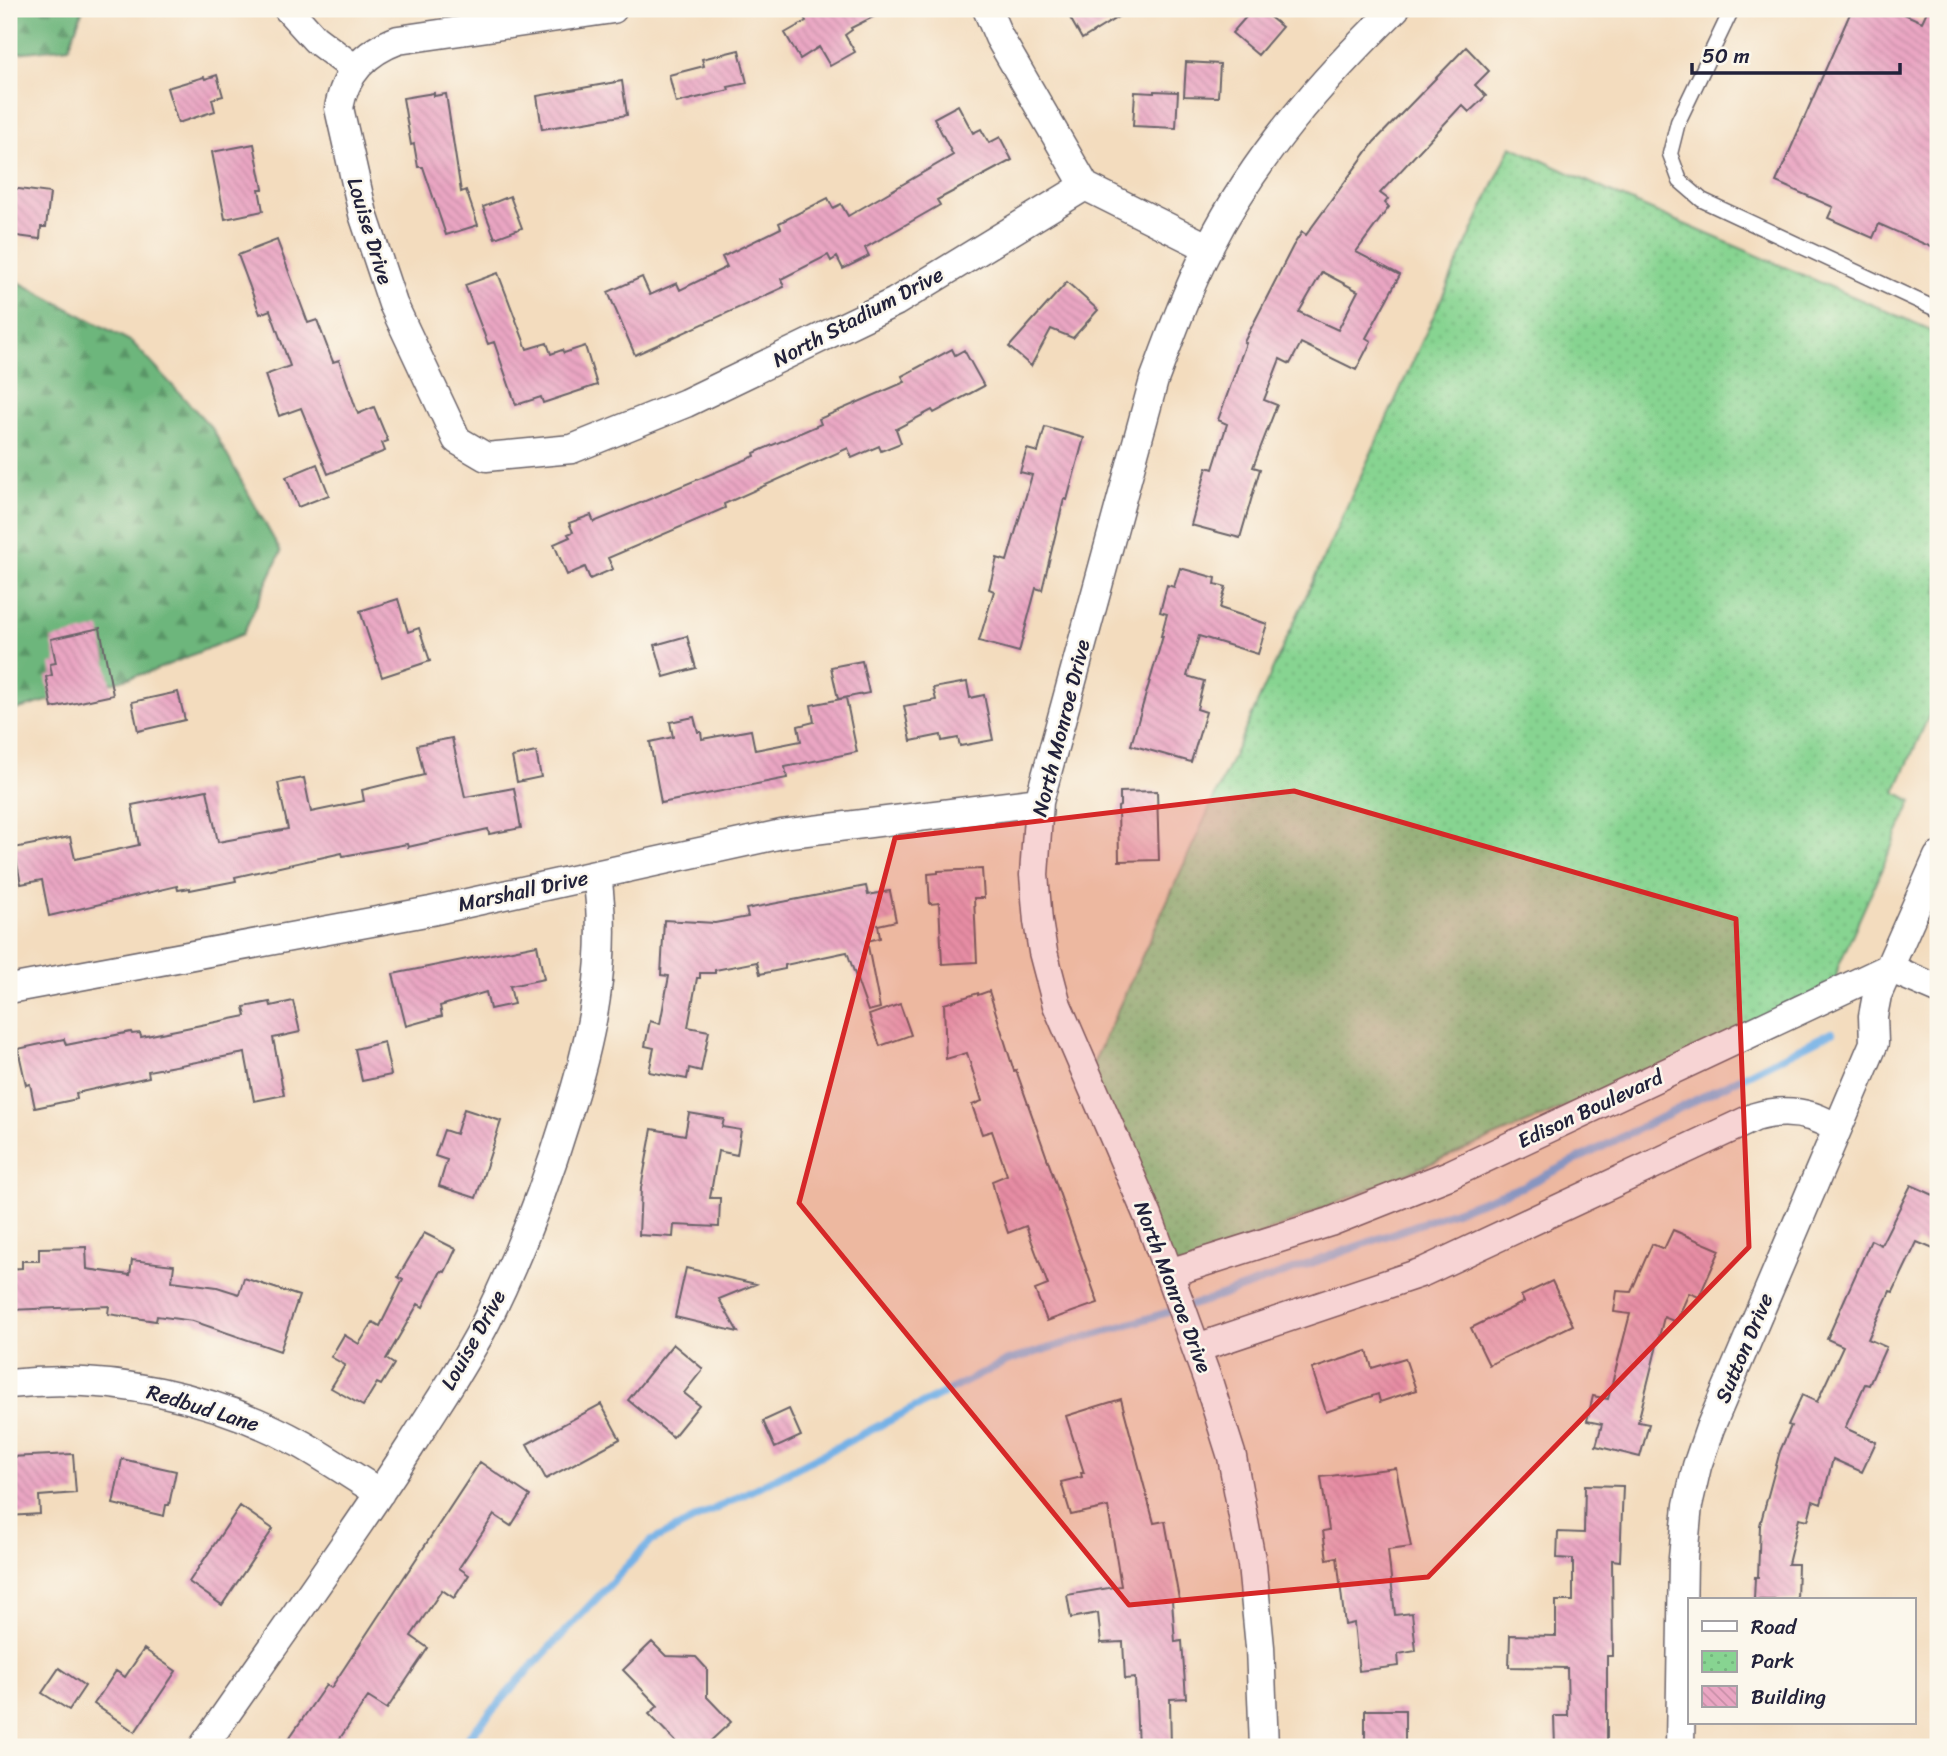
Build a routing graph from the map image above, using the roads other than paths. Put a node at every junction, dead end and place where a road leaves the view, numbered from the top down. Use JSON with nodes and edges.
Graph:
{"nodes":[{"id":1,"x":288,"y":9,"type":"edge"},
{"id":2,"x":613,"y":9,"type":"edge"},
{"id":3,"x":987,"y":9,"type":"edge"},
{"id":4,"x":1395,"y":9,"type":"edge"},
{"id":5,"x":1732,"y":9,"type":"edge"},
{"id":6,"x":355,"y":69,"type":"junction"},
{"id":7,"x":1085,"y":186,"type":"junction"},
{"id":8,"x":1209,"y":248,"type":"junction"},
{"id":9,"x":1938,"y":310,"type":"edge"},
{"id":10,"x":486,"y":457,"type":"joint"},
{"id":11,"x":1039,"y":802,"type":"junction"},
{"id":12,"x":1938,"y":857,"type":"edge"},
{"id":13,"x":597,"y":875,"type":"junction"},
{"id":14,"x":1889,"y":968,"type":"junction"},
{"id":15,"x":9,"y":989,"type":"edge"},
{"id":16,"x":1938,"y":989,"type":"edge"},
{"id":17,"x":1837,"y":1129,"type":"junction"},
{"id":18,"x":1172,"y":1281,"type":"junction"},
{"id":19,"x":1194,"y":1343,"type":"junction"},
{"id":20,"x":9,"y":1384,"type":"edge"},
{"id":21,"x":380,"y":1493,"type":"junction"},
{"id":22,"x":203,"y":1747,"type":"edge"},
{"id":23,"x":1264,"y":1747,"type":"edge"},
{"id":24,"x":1681,"y":1747,"type":"edge"}],
"edges":[{"from":1,"to":6,"type":"street"},
{"from":2,"to":6,"type":"street"},
{"from":3,"to":7,"type":"street"},
{"from":4,"to":8,"type":"street","name":"North Monroe Drive"},
{"from":5,"to":9,"type":"lane"},
{"from":6,"to":10,"type":"street","name":"Louise Drive"},
{"from":7,"to":8,"type":"street"},
{"from":7,"to":10,"type":"street","name":"North Stadium Drive"},
{"from":8,"to":11,"type":"street","name":"North Monroe Drive"},
{"from":11,"to":13,"type":"street","name":"Marshall Drive"},
{"from":11,"to":18,"type":"street","name":"North Monroe Drive"},
{"from":12,"to":14,"type":"street"},
{"from":13,"to":15,"type":"street","name":"Marshall Drive"},
{"from":13,"to":21,"type":"street","name":"Louise Drive"},
{"from":14,"to":16,"type":"street"},
{"from":14,"to":17,"type":"street","name":"Sutton Drive"},
{"from":14,"to":18,"type":"street","name":"Edison Boulevard"},
{"from":17,"to":19,"type":"street"},
{"from":17,"to":24,"type":"street","name":"Sutton Drive"},
{"from":18,"to":19,"type":"street","name":"North Monroe Drive"},
{"from":19,"to":23,"type":"street","name":"North Monroe Drive"},
{"from":20,"to":21,"type":"street","name":"Redbud Lane"},
{"from":21,"to":22,"type":"street","name":"Louise Drive"}]}
